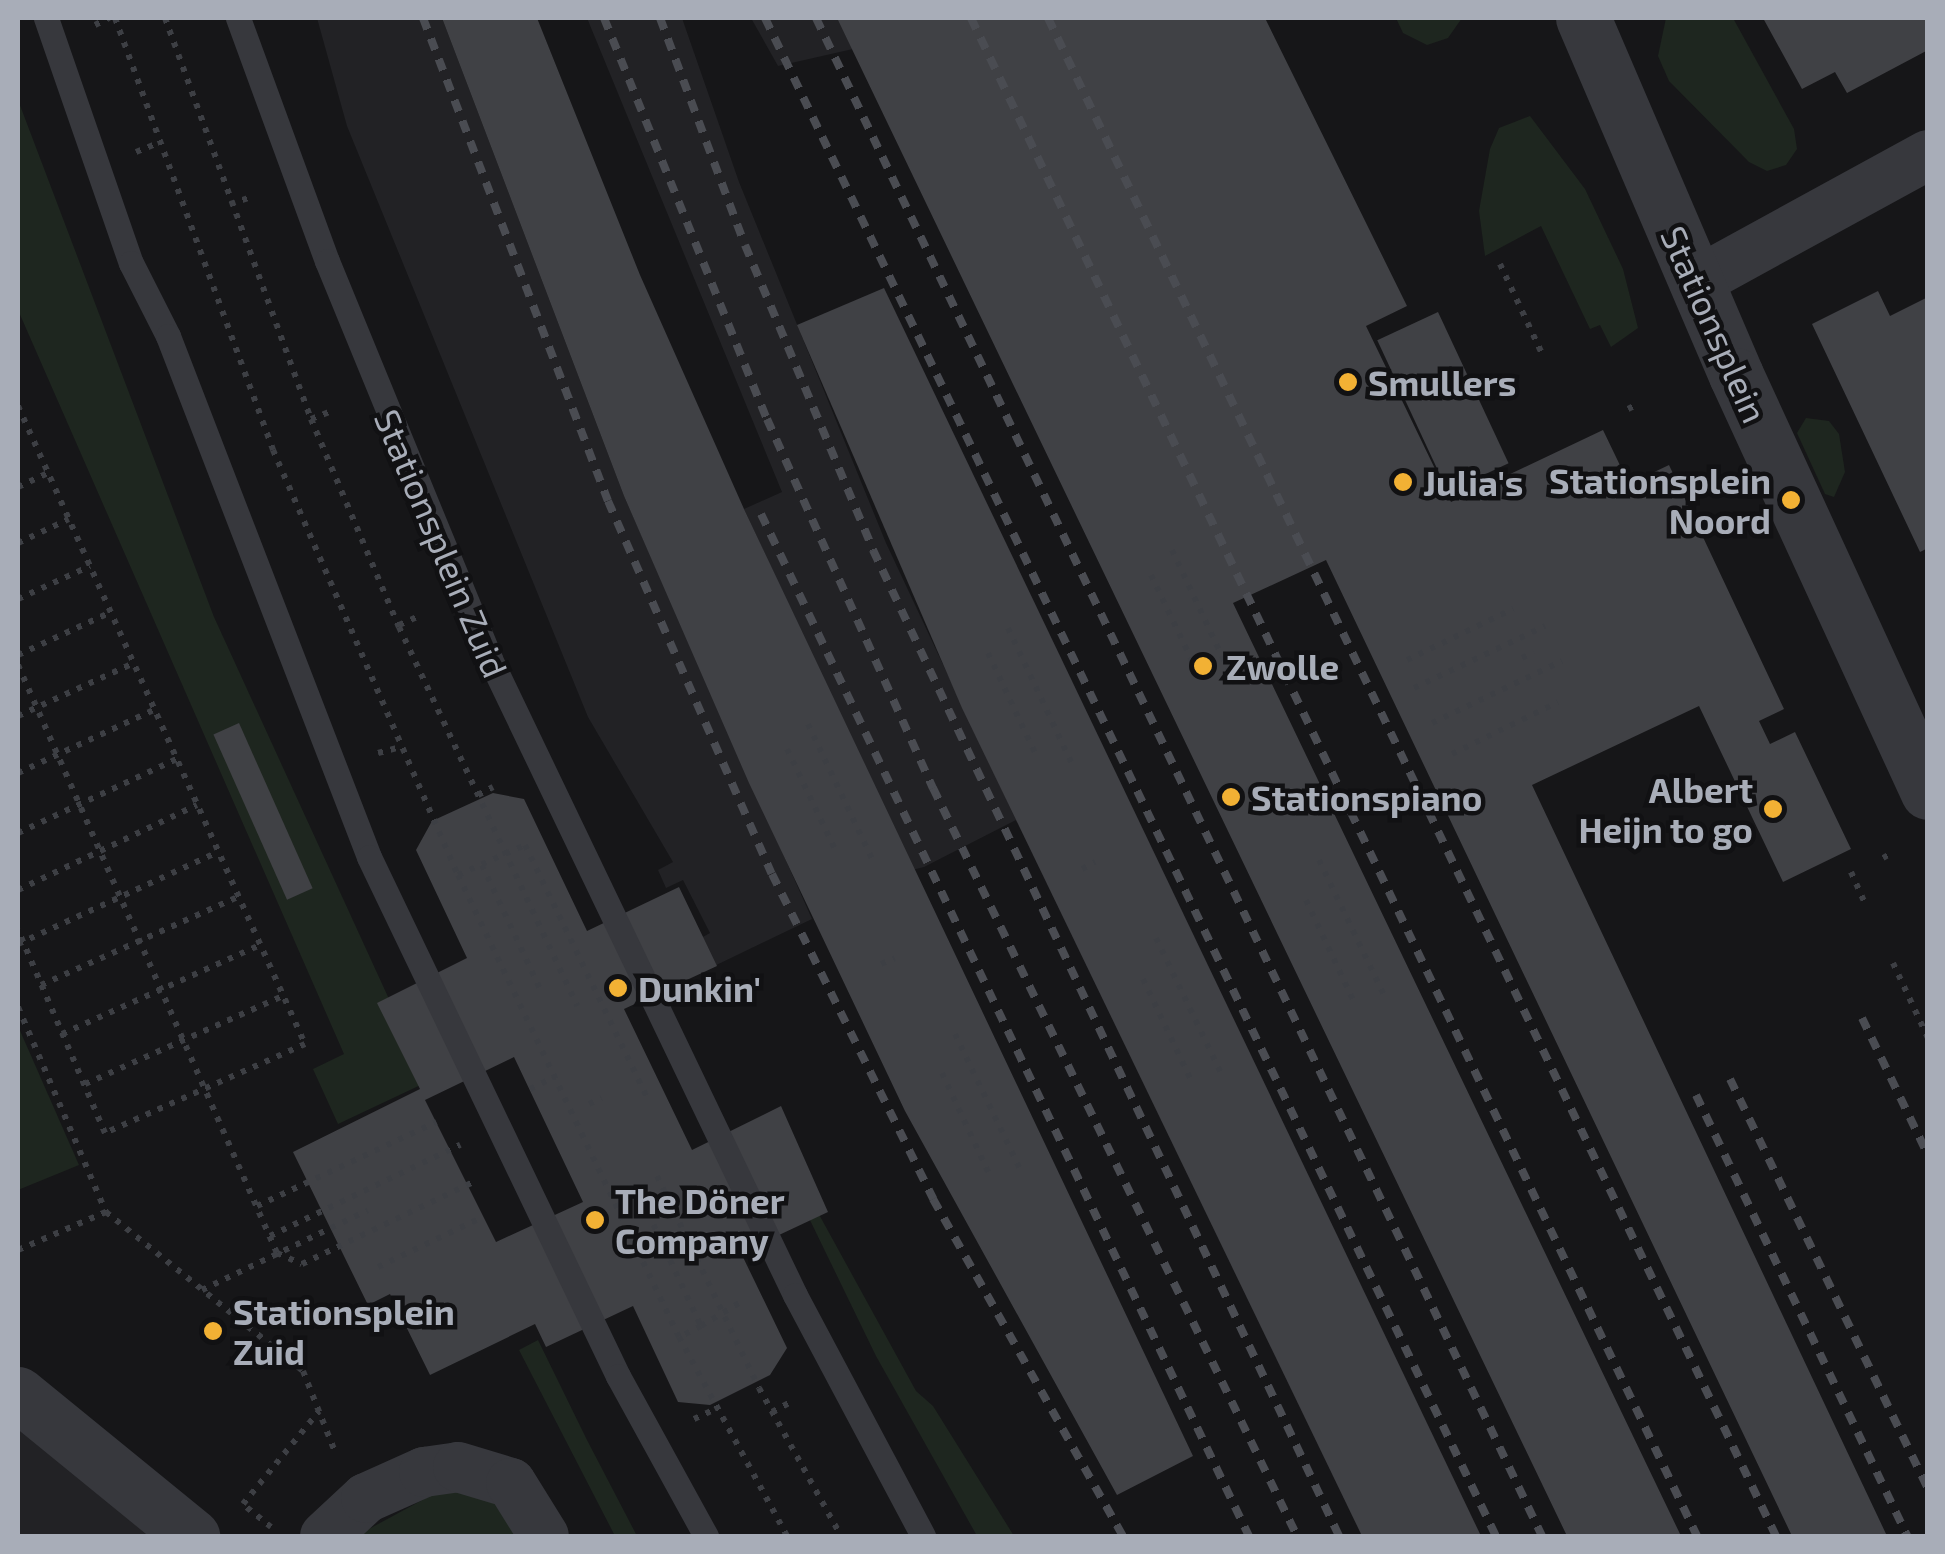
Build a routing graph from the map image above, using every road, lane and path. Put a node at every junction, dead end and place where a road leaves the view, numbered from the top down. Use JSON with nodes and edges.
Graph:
{"nodes":[{"id":1,"x":46,"y":18,"type":"edge"},
{"id":2,"x":112,"y":18,"type":"edge"},
{"id":3,"x":165,"y":18,"type":"edge"},
{"id":4,"x":238,"y":18,"type":"edge"},
{"id":5,"x":1583,"y":18,"type":"edge"},
{"id":6,"x":96,"y":25,"type":"dead end"},
{"id":7,"x":1928,"y":156,"type":"edge"},
{"id":8,"x":252,"y":197,"type":"dead end"},
{"id":9,"x":230,"y":204,"type":"junction"},
{"id":10,"x":1500,"y":264,"type":"dead end"},
{"id":11,"x":1696,"y":282,"type":"junction"},
{"id":12,"x":1543,"y":356,"type":"dead end"},
{"id":13,"x":1638,"y":404,"type":"dead end"},
{"id":14,"x":18,"y":406,"type":"edge"},
{"id":15,"x":1628,"y":408,"type":"dead end"},
{"id":16,"x":332,"y":411,"type":"dead end"},
{"id":17,"x":312,"y":418,"type":"junction"},
{"id":18,"x":28,"y":429,"type":"junction"},
{"id":19,"x":18,"y":434,"type":"edge"},
{"id":20,"x":48,"y":473,"type":"junction"},
{"id":21,"x":18,"y":487,"type":"edge"},
{"id":22,"x":69,"y":519,"type":"junction"},
{"id":23,"x":18,"y":543,"type":"edge"},
{"id":24,"x":1172,"y":550,"type":"dead end"},
{"id":25,"x":90,"y":566,"type":"junction"},
{"id":26,"x":1151,"y":575,"type":"dead end"},
{"id":27,"x":326,"y":577,"type":"junction"},
{"id":28,"x":317,"y":581,"type":"dead end"},
{"id":29,"x":18,"y":598,"type":"edge"},
{"id":30,"x":1513,"y":609,"type":"dead end"},
{"id":31,"x":111,"y":612,"type":"junction"},
{"id":32,"x":419,"y":616,"type":"dead end"},
{"id":33,"x":399,"y":624,"type":"junction"},
{"id":34,"x":1544,"y":626,"type":"dead end"},
{"id":35,"x":1008,"y":628,"type":"dead end"},
{"id":36,"x":1534,"y":652,"type":"dead end"},
{"id":37,"x":988,"y":653,"type":"dead end"},
{"id":38,"x":18,"y":655,"type":"edge"},
{"id":39,"x":1522,"y":658,"type":"dead end"},
{"id":40,"x":1407,"y":660,"type":"dead end"},
{"id":41,"x":1562,"y":661,"type":"dead end"},
{"id":42,"x":134,"y":664,"type":"junction"},
{"id":43,"x":18,"y":665,"type":"edge"},
{"id":44,"x":1199,"y":675,"type":"dead end"},
{"id":45,"x":1414,"y":688,"type":"dead end"},
{"id":46,"x":1238,"y":690,"type":"dead end"},
{"id":47,"x":1558,"y":702,"type":"dead end"},
{"id":48,"x":36,"y":708,"type":"junction"},
{"id":49,"x":154,"y":710,"type":"junction"},
{"id":50,"x":18,"y":716,"type":"edge"},
{"id":51,"x":1432,"y":723,"type":"dead end"},
{"id":52,"x":808,"y":724,"type":"dead end"},
{"id":53,"x":400,"y":747,"type":"junction"},
{"id":54,"x":787,"y":749,"type":"dead end"},
{"id":55,"x":378,"y":753,"type":"dead end"},
{"id":56,"x":1035,"y":753,"type":"dead end"},
{"id":57,"x":58,"y":754,"type":"junction"},
{"id":58,"x":1452,"y":754,"type":"dead end"},
{"id":59,"x":176,"y":759,"type":"junction"},
{"id":60,"x":1074,"y":768,"type":"dead end"},
{"id":61,"x":18,"y":773,"type":"edge"},
{"id":62,"x":1260,"y":783,"type":"dead end"},
{"id":63,"x":494,"y":787,"type":"dead end"},
{"id":64,"x":1246,"y":791,"type":"dead end"},
{"id":65,"x":1928,"y":792,"type":"edge"},
{"id":66,"x":478,"y":795,"type":"junction"},
{"id":67,"x":79,"y":804,"type":"junction"},
{"id":68,"x":198,"y":805,"type":"junction"},
{"id":69,"x":18,"y":833,"type":"edge"},
{"id":70,"x":834,"y":849,"type":"dead end"},
{"id":71,"x":100,"y":851,"type":"junction"},
{"id":72,"x":218,"y":852,"type":"junction"},
{"id":73,"x":504,"y":855,"type":"junction"},
{"id":74,"x":1319,"y":860,"type":"dead end"},
{"id":75,"x":1095,"y":862,"type":"dead end"},
{"id":76,"x":482,"y":864,"type":"junction"},
{"id":77,"x":874,"y":864,"type":"dead end"},
{"id":78,"x":1082,"y":869,"type":"dead end"},
{"id":79,"x":1852,"y":872,"type":"dead end"},
{"id":80,"x":458,"y":875,"type":"junction"},
{"id":81,"x":18,"y":890,"type":"edge"},
{"id":82,"x":120,"y":896,"type":"junction"},
{"id":83,"x":238,"y":897,"type":"junction"},
{"id":84,"x":1306,"y":900,"type":"dead end"},
{"id":85,"x":1866,"y":905,"type":"dead end"},
{"id":86,"x":18,"y":930,"type":"edge"},
{"id":87,"x":1156,"y":938,"type":"dead end"},
{"id":88,"x":140,"y":941,"type":"junction"},
{"id":89,"x":20,"y":942,"type":"edge"},
{"id":90,"x":260,"y":946,"type":"junction"},
{"id":91,"x":895,"y":958,"type":"dead end"},
{"id":92,"x":1892,"y":963,"type":"dead end"},
{"id":93,"x":881,"y":964,"type":"dead end"},
{"id":94,"x":1143,"y":980,"type":"dead end"},
{"id":95,"x":41,"y":986,"type":"junction"},
{"id":96,"x":161,"y":990,"type":"junction"},
{"id":97,"x":541,"y":990,"type":"dead end"},
{"id":98,"x":282,"y":996,"type":"junction"},
{"id":99,"x":1354,"y":1000,"type":"dead end"},
{"id":100,"x":1386,"y":1000,"type":"dead end"},
{"id":101,"x":576,"y":1006,"type":"dead end"},
{"id":102,"x":18,"y":1007,"type":"edge"},
{"id":103,"x":62,"y":1034,"type":"junction"},
{"id":104,"x":956,"y":1034,"type":"dead end"},
{"id":105,"x":1928,"y":1038,"type":"edge"},
{"id":106,"x":183,"y":1040,"type":"junction"},
{"id":107,"x":942,"y":1074,"type":"dead end"},
{"id":108,"x":556,"y":1077,"type":"junction"},
{"id":109,"x":1223,"y":1077,"type":"dead end"},
{"id":110,"x":1190,"y":1078,"type":"dead end"},
{"id":111,"x":84,"y":1084,"type":"junction"},
{"id":112,"x":205,"y":1088,"type":"junction"},
{"id":113,"x":516,"y":1096,"type":"dead end"},
{"id":114,"x":602,"y":1098,"type":"dead end"},
{"id":115,"x":589,"y":1104,"type":"dead end"},
{"id":116,"x":654,"y":1112,"type":"dead end"},
{"id":117,"x":436,"y":1122,"type":"dead end"},
{"id":118,"x":465,"y":1142,"type":"dead end"},
{"id":119,"x":1022,"y":1173,"type":"dead end"},
{"id":120,"x":989,"y":1174,"type":"dead end"},
{"id":121,"x":657,"y":1176,"type":"dead end"},
{"id":122,"x":482,"y":1177,"type":"dead end"},
{"id":123,"x":257,"y":1206,"type":"junction"},
{"id":124,"x":368,"y":1210,"type":"dead end"},
{"id":125,"x":106,"y":1212,"type":"junction"},
{"id":126,"x":648,"y":1213,"type":"dead end"},
{"id":127,"x":483,"y":1217,"type":"dead end"},
{"id":128,"x":270,"y":1236,"type":"junction"},
{"id":129,"x":18,"y":1250,"type":"edge"},
{"id":130,"x":277,"y":1253,"type":"junction"},
{"id":131,"x":378,"y":1268,"type":"dead end"},
{"id":132,"x":737,"y":1286,"type":"dead end"},
{"id":133,"x":202,"y":1290,"type":"junction"},
{"id":134,"x":723,"y":1316,"type":"junction"},
{"id":135,"x":701,"y":1326,"type":"junction"},
{"id":136,"x":679,"y":1337,"type":"junction"},
{"id":137,"x":18,"y":1394,"type":"edge"},
{"id":138,"x":792,"y":1401,"type":"dead end"},
{"id":139,"x":718,"y":1408,"type":"junction"},
{"id":140,"x":319,"y":1411,"type":"junction"},
{"id":141,"x":772,"y":1412,"type":"junction"},
{"id":142,"x":694,"y":1419,"type":"dead end"},
{"id":143,"x":336,"y":1453,"type":"dead end"},
{"id":144,"x":192,"y":1536,"type":"edge"},
{"id":145,"x":285,"y":1536,"type":"edge"},
{"id":146,"x":324,"y":1536,"type":"edge"},
{"id":147,"x":544,"y":1536,"type":"edge"},
{"id":148,"x":706,"y":1536,"type":"edge"},
{"id":149,"x":787,"y":1536,"type":"edge"},
{"id":150,"x":841,"y":1536,"type":"edge"},
{"id":151,"x":923,"y":1536,"type":"edge"}],
"edges":[{"from":1,"to":148,"type":"lane"},
{"from":2,"to":6,"type":"path"},
{"from":2,"to":27,"type":"path"},
{"from":3,"to":9,"type":"path"},
{"from":4,"to":151,"type":"lane","name":"Stationsplein Zuid"},
{"from":5,"to":11,"type":"street","name":"Stationsplein"},
{"from":7,"to":11,"type":"street"},
{"from":8,"to":9,"type":"path"},
{"from":9,"to":17,"type":"path"},
{"from":10,"to":12,"type":"path"},
{"from":11,"to":65,"type":"street","name":"Stationsplein"},
{"from":13,"to":15,"type":"path"},
{"from":14,"to":18,"type":"path"},
{"from":16,"to":17,"type":"path"},
{"from":17,"to":33,"type":"path"},
{"from":18,"to":19,"type":"path"},
{"from":18,"to":20,"type":"path"},
{"from":20,"to":21,"type":"path"},
{"from":20,"to":22,"type":"path"},
{"from":22,"to":23,"type":"path"},
{"from":22,"to":25,"type":"path"},
{"from":24,"to":46,"type":"path"},
{"from":25,"to":29,"type":"path"},
{"from":25,"to":31,"type":"path"},
{"from":26,"to":44,"type":"path"},
{"from":27,"to":28,"type":"path"},
{"from":27,"to":53,"type":"path"},
{"from":30,"to":40,"type":"path"},
{"from":31,"to":38,"type":"path"},
{"from":31,"to":42,"type":"path"},
{"from":32,"to":33,"type":"path"},
{"from":33,"to":66,"type":"path"},
{"from":34,"to":45,"type":"path"},
{"from":35,"to":60,"type":"path"},
{"from":36,"to":39,"type":"path"},
{"from":37,"to":56,"type":"path"},
{"from":41,"to":51,"type":"path"},
{"from":42,"to":48,"type":"path"},
{"from":42,"to":49,"type":"path"},
{"from":43,"to":48,"type":"path"},
{"from":47,"to":58,"type":"path"},
{"from":48,"to":50,"type":"path"},
{"from":48,"to":57,"type":"path"},
{"from":49,"to":57,"type":"path"},
{"from":49,"to":59,"type":"path"},
{"from":52,"to":77,"type":"path"},
{"from":53,"to":55,"type":"path"},
{"from":53,"to":80,"type":"path"},
{"from":54,"to":70,"type":"path"},
{"from":57,"to":61,"type":"path"},
{"from":57,"to":67,"type":"path"},
{"from":59,"to":67,"type":"path"},
{"from":59,"to":68,"type":"path"},
{"from":62,"to":64,"type":"path"},
{"from":63,"to":66,"type":"path"},
{"from":66,"to":73,"type":"path"},
{"from":67,"to":69,"type":"path"},
{"from":67,"to":71,"type":"path"},
{"from":68,"to":71,"type":"path"},
{"from":68,"to":72,"type":"path"},
{"from":71,"to":81,"type":"path"},
{"from":71,"to":82,"type":"path"},
{"from":72,"to":82,"type":"path"},
{"from":72,"to":83,"type":"path"},
{"from":73,"to":76,"type":"path"},
{"from":73,"to":101,"type":"path"},
{"from":73,"to":116,"type":"path"},
{"from":74,"to":100,"type":"path"},
{"from":75,"to":78,"type":"path"},
{"from":76,"to":80,"type":"path"},
{"from":76,"to":97,"type":"path"},
{"from":79,"to":85,"type":"path"},
{"from":80,"to":108,"type":"path"},
{"from":82,"to":88,"type":"path"},
{"from":82,"to":89,"type":"path"},
{"from":83,"to":88,"type":"path"},
{"from":83,"to":90,"type":"path"},
{"from":84,"to":99,"type":"path"},
{"from":86,"to":89,"type":"path"},
{"from":87,"to":109,"type":"path"},
{"from":88,"to":95,"type":"path"},
{"from":88,"to":96,"type":"path"},
{"from":89,"to":95,"type":"path"},
{"from":90,"to":96,"type":"path"},
{"from":90,"to":98,"type":"path"},
{"from":91,"to":93,"type":"path"},
{"from":92,"to":105,"type":"path"},
{"from":94,"to":110,"type":"path"},
{"from":95,"to":103,"type":"path"},
{"from":96,"to":103,"type":"path"},
{"from":96,"to":106,"type":"path"},
{"from":98,"to":106,"type":"path"},
{"from":98,"to":112,"type":"path"},
{"from":102,"to":125,"type":"path"},
{"from":103,"to":111,"type":"path"},
{"from":104,"to":119,"type":"path"},
{"from":106,"to":111,"type":"path"},
{"from":106,"to":112,"type":"path"},
{"from":107,"to":120,"type":"path"},
{"from":108,"to":113,"type":"path"},
{"from":108,"to":136,"type":"path"},
{"from":111,"to":112,"type":"path"},
{"from":112,"to":123,"type":"path"},
{"from":114,"to":115,"type":"path"},
{"from":117,"to":123,"type":"path"},
{"from":118,"to":128,"type":"path"},
{"from":121,"to":134,"type":"path"},
{"from":122,"to":130,"type":"path"},
{"from":123,"to":128,"type":"path"},
{"from":124,"to":130,"type":"path"},
{"from":125,"to":129,"type":"path"},
{"from":125,"to":133,"type":"path"},
{"from":126,"to":135,"type":"path"},
{"from":127,"to":131,"type":"path"},
{"from":128,"to":130,"type":"path"},
{"from":130,"to":133,"type":"path"},
{"from":132,"to":134,"type":"path"},
{"from":133,"to":140,"type":"path"},
{"from":134,"to":135,"type":"path"},
{"from":134,"to":141,"type":"path"},
{"from":135,"to":136,"type":"path"},
{"from":136,"to":139,"type":"path"},
{"from":137,"to":144,"type":"street"},
{"from":138,"to":141,"type":"path"},
{"from":139,"to":142,"type":"path"},
{"from":139,"to":149,"type":"path"},
{"from":140,"to":143,"type":"path"},
{"from":140,"to":145,"type":"path"},
{"from":141,"to":150,"type":"path"},
{"from":146,"to":147,"type":"street"}]}
